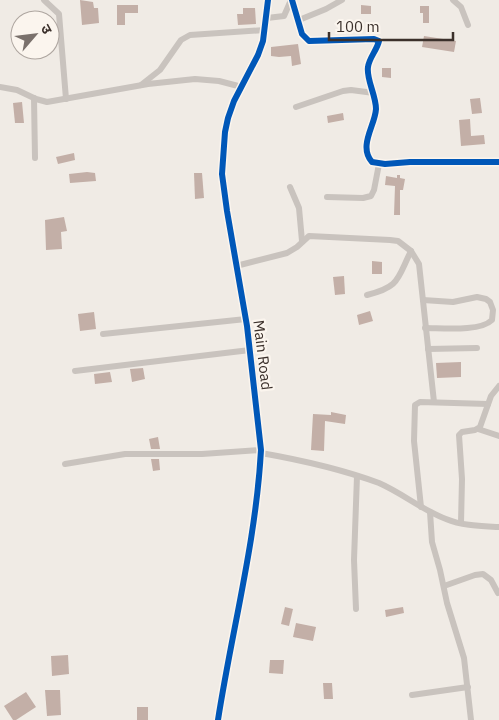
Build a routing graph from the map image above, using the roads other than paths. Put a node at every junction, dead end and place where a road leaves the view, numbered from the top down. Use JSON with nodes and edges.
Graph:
{"nodes":[{"id":1,"x":44,"y":0,"type":"edge"},
{"id":2,"x":268,"y":0,"type":"edge"},
{"id":3,"x":292,"y":0,"type":"edge"},
{"id":4,"x":342,"y":0,"type":"edge"},
{"id":5,"x":453,"y":0,"type":"edge"},
{"id":6,"x":266,"y":18,"type":"junction"},
{"id":7,"x":299,"y":20,"type":"junction"},
{"id":8,"x":468,"y":25,"type":"dead end"},
{"id":9,"x":265,"y":30,"type":"junction"},
{"id":10,"x":140,"y":85,"type":"junction"},
{"id":11,"x":0,"y":87,"type":"edge"},
{"id":12,"x":242,"y":87,"type":"junction"},
{"id":13,"x":374,"y":93,"type":"junction"},
{"id":14,"x":34,"y":98,"type":"junction"},
{"id":15,"x":66,"y":99,"type":"junction"},
{"id":16,"x":296,"y":108,"type":"dead end"},
{"id":17,"x":35,"y":158,"type":"dead end"},
{"id":18,"x":499,"y":162,"type":"edge"},
{"id":19,"x":378,"y":164,"type":"junction"},
{"id":20,"x":290,"y":187,"type":"dead end"},
{"id":21,"x":327,"y":197,"type":"dead end"},
{"id":22,"x":302,"y":241,"type":"junction"},
{"id":23,"x":412,"y":251,"type":"junction"},
{"id":24,"x":236,"y":266,"type":"junction"},
{"id":25,"x":367,"y":295,"type":"dead end"},
{"id":26,"x":423,"y":300,"type":"junction"},
{"id":27,"x":246,"y":319,"type":"junction"},
{"id":28,"x":425,"y":328,"type":"junction"},
{"id":29,"x":103,"y":334,"type":"dead end"},
{"id":30,"x":477,"y":348,"type":"dead end"},
{"id":31,"x":428,"y":349,"type":"junction"},
{"id":32,"x":250,"y":350,"type":"junction"},
{"id":33,"x":75,"y":371,"type":"dead end"},
{"id":34,"x":499,"y":386,"type":"edge"},
{"id":35,"x":434,"y":402,"type":"junction"},
{"id":36,"x":488,"y":404,"type":"junction"},
{"id":37,"x":478,"y":429,"type":"junction"},
{"id":38,"x":499,"y":436,"type":"edge"},
{"id":39,"x":261,"y":451,"type":"junction"},
{"id":40,"x":65,"y":464,"type":"dead end"},
{"id":41,"x":357,"y":476,"type":"junction"},
{"id":42,"x":421,"y":507,"type":"junction"},
{"id":43,"x":430,"y":512,"type":"junction"},
{"id":44,"x":461,"y":523,"type":"junction"},
{"id":45,"x":499,"y":527,"type":"edge"},
{"id":46,"x":444,"y":586,"type":"junction"},
{"id":47,"x":498,"y":593,"type":"dead end"},
{"id":48,"x":356,"y":609,"type":"dead end"},
{"id":49,"x":468,"y":687,"type":"junction"},
{"id":50,"x":412,"y":695,"type":"dead end"},
{"id":51,"x":218,"y":720,"type":"edge"},
{"id":52,"x":472,"y":720,"type":"edge"}],
"edges":[{"from":1,"to":15,"type":"street"},
{"from":2,"to":6,"type":"street","name":"Main Road"},
{"from":3,"to":6,"type":"street"},
{"from":3,"to":7,"type":"street"},
{"from":4,"to":7,"type":"street"},
{"from":5,"to":8,"type":"street"},
{"from":6,"to":9,"type":"street","name":"Main Road"},
{"from":7,"to":13,"type":"street"},
{"from":9,"to":10,"type":"street"},
{"from":9,"to":12,"type":"street","name":"Main Road"},
{"from":10,"to":12,"type":"street"},
{"from":10,"to":15,"type":"street"},
{"from":11,"to":14,"type":"street"},
{"from":12,"to":24,"type":"street","name":"Main Road"},
{"from":13,"to":16,"type":"street"},
{"from":13,"to":19,"type":"street"},
{"from":14,"to":15,"type":"street"},
{"from":14,"to":17,"type":"street"},
{"from":18,"to":19,"type":"street"},
{"from":19,"to":21,"type":"street"},
{"from":20,"to":22,"type":"street"},
{"from":22,"to":23,"type":"street"},
{"from":22,"to":24,"type":"street"},
{"from":23,"to":25,"type":"street"},
{"from":23,"to":26,"type":"street"},
{"from":24,"to":27,"type":"street","name":"Main Road"},
{"from":26,"to":28,"type":"street"},
{"from":26,"to":28,"type":"street"},
{"from":27,"to":29,"type":"street"},
{"from":27,"to":32,"type":"street","name":"Main Road"},
{"from":28,"to":31,"type":"street"},
{"from":30,"to":31,"type":"street"},
{"from":31,"to":35,"type":"street"},
{"from":32,"to":33,"type":"street"},
{"from":32,"to":39,"type":"street","name":"Main Road"},
{"from":34,"to":36,"type":"street"},
{"from":35,"to":36,"type":"street"},
{"from":35,"to":42,"type":"street"},
{"from":36,"to":37,"type":"street"},
{"from":37,"to":38,"type":"street"},
{"from":37,"to":44,"type":"street"},
{"from":39,"to":40,"type":"street"},
{"from":39,"to":41,"type":"street"},
{"from":39,"to":51,"type":"street","name":"Main Road"},
{"from":41,"to":42,"type":"street"},
{"from":41,"to":48,"type":"street"},
{"from":42,"to":43,"type":"street"},
{"from":43,"to":44,"type":"street"},
{"from":43,"to":46,"type":"street"},
{"from":44,"to":45,"type":"street"},
{"from":46,"to":47,"type":"street"},
{"from":46,"to":49,"type":"street"},
{"from":49,"to":50,"type":"street"},
{"from":49,"to":52,"type":"street"}]}
